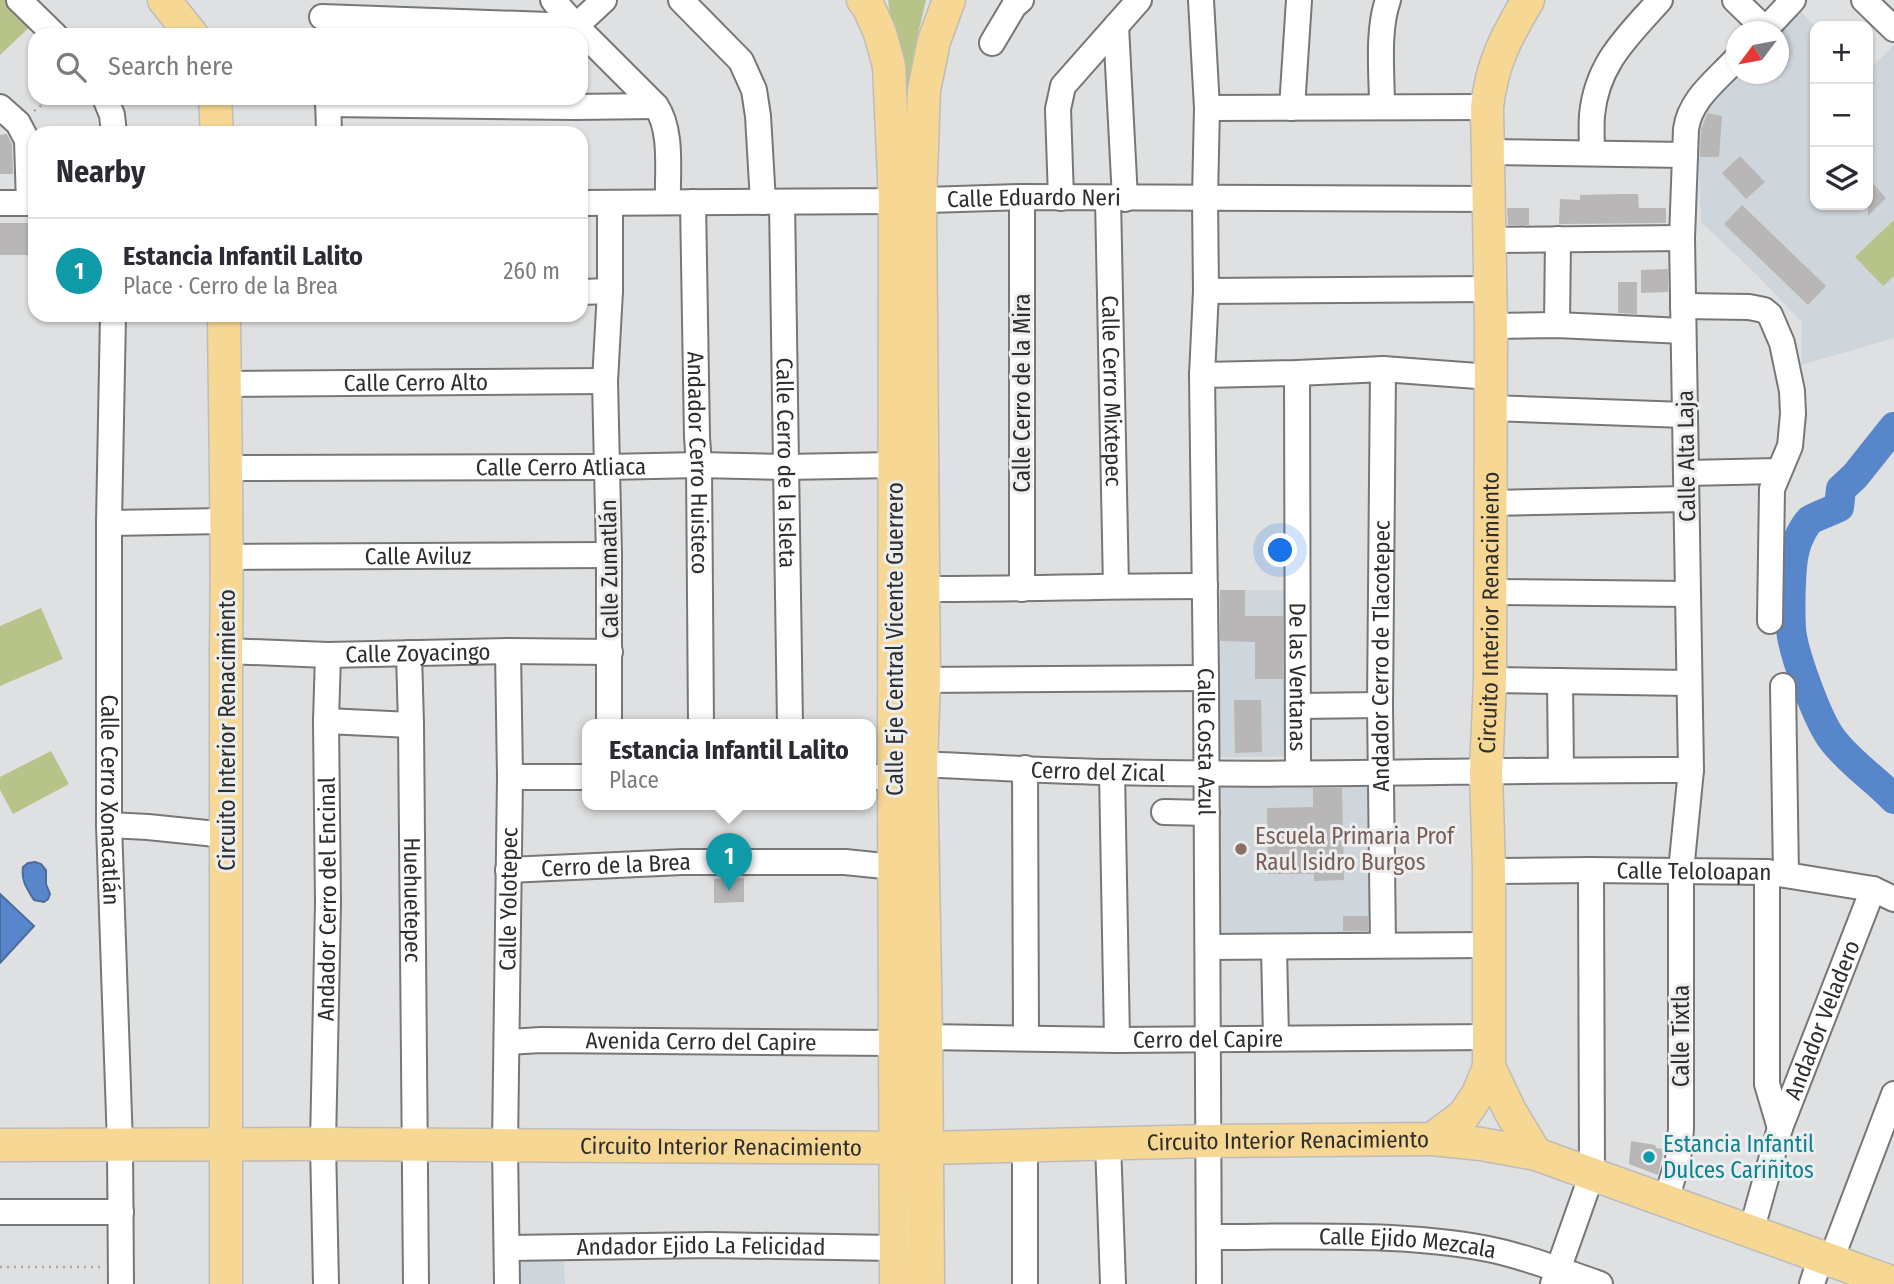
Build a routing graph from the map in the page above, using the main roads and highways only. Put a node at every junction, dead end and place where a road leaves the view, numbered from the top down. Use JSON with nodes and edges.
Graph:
{"nodes":[{"id":1,"x":164,"y":0,"type":"edge"},
{"id":2,"x":863,"y":0,"type":"edge"},
{"id":3,"x":949,"y":0,"type":"edge"},
{"id":4,"x":1528,"y":0,"type":"edge"},
{"id":5,"x":186,"y":28,"type":"edge"},
{"id":6,"x":215,"y":105,"type":"edge"},
{"id":7,"x":217,"y":126,"type":"edge"},
{"id":8,"x":908,"y":201,"type":"junction"},
{"id":9,"x":224,"y":322,"type":"edge"},
{"id":10,"x":895,"y":773,"type":"edge"},
{"id":11,"x":1490,"y":1052,"type":"junction"},
{"id":12,"x":1432,"y":1139,"type":"junction"},
{"id":13,"x":0,"y":1145,"type":"edge"},
{"id":14,"x":226,"y":1145,"type":"junction"},
{"id":15,"x":895,"y":1148,"type":"junction"},
{"id":16,"x":927,"y":1148,"type":"junction"},
{"id":17,"x":1536,"y":1154,"type":"junction"},
{"id":18,"x":1821,"y":1267,"type":"edge"},
{"id":19,"x":1894,"y":1283,"type":"edge"},
{"id":20,"x":226,"y":1284,"type":"edge"},
{"id":21,"x":896,"y":1284,"type":"edge"},
{"id":22,"x":928,"y":1284,"type":"edge"}],
"edges":[{"from":1,"to":5,"type":"main road"},
{"from":2,"to":8,"type":"main road","name":"Calle Eje Central Vicente Guerrero"},
{"from":3,"to":8,"type":"main road","name":"Calle Eje Central Vicente Guerrero"},
{"from":4,"to":11,"type":"main road","name":"Circuito Interior Renacimiento"},
{"from":6,"to":7,"type":"main road"},
{"from":8,"to":10,"type":"main road","name":"Calle Eje Central Vicente Guerrero"},
{"from":8,"to":10,"type":"main road","name":"Calle Eje Central Vicente Guerrero"},
{"from":9,"to":14,"type":"main road","name":"Circuito Interior Renacimiento"},
{"from":10,"to":15,"type":"main road","name":"Calle Eje Central Vicente Guerrero"},
{"from":10,"to":16,"type":"main road","name":"Calle Eje Central Vicente Guerrero"},
{"from":11,"to":12,"type":"main road","name":"Circuito Interior Renacimiento"},
{"from":11,"to":17,"type":"main road"},
{"from":12,"to":16,"type":"main road","name":"Circuito Interior Renacimiento"},
{"from":12,"to":17,"type":"main road"},
{"from":13,"to":14,"type":"main road","name":"Circuito Interior Renacimiento"},
{"from":14,"to":15,"type":"main road","name":"Circuito Interior Renacimiento"},
{"from":14,"to":20,"type":"main road"},
{"from":15,"to":16,"type":"main road","name":"Circuito Interior Renacimiento"},
{"from":15,"to":21,"type":"main road","name":"Calle Eje Central Vicente Guerrero"},
{"from":16,"to":22,"type":"main road","name":"Calle Eje Central Vicente Guerrero"},
{"from":17,"to":18,"type":"main road"},
{"from":18,"to":19,"type":"main road"}]}
